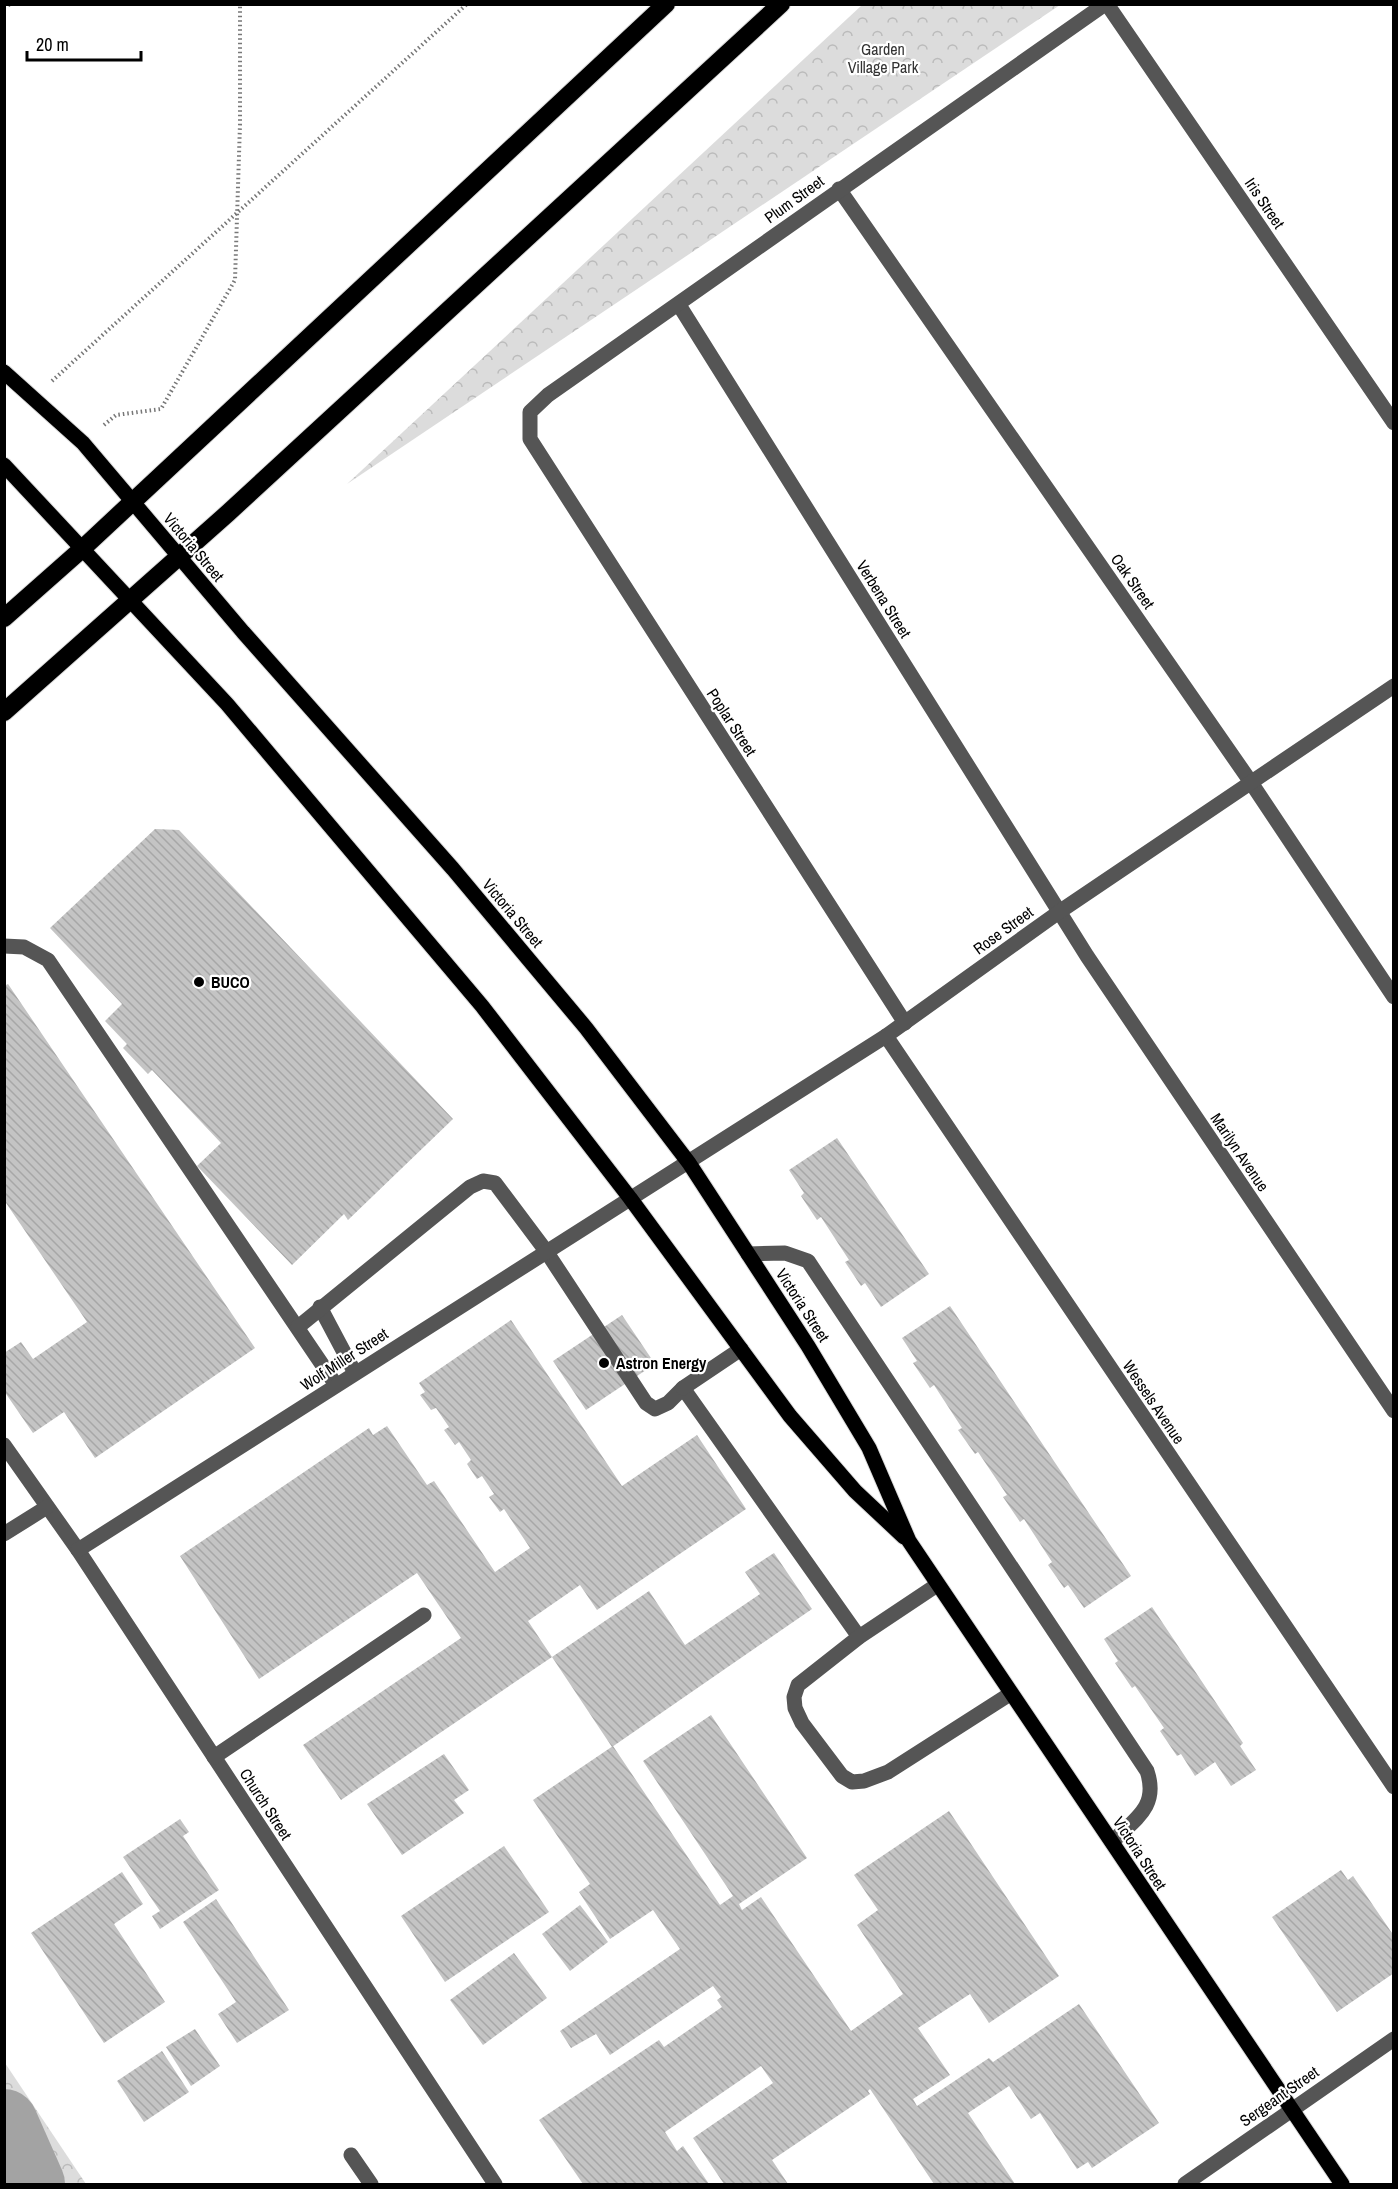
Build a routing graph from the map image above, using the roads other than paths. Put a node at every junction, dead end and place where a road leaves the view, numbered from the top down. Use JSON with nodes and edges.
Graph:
{"nodes":[{"id":1,"x":666,"y":4,"type":"edge"},
{"id":2,"x":781,"y":4,"type":"edge"},
{"id":3,"x":1106,"y":4,"type":"edge"},
{"id":4,"x":839,"y":189,"type":"junction"},
{"id":5,"x":679,"y":305,"type":"junction"},
{"id":6,"x":4,"y":372,"type":"edge"},
{"id":7,"x":1394,"y":423,"type":"edge"},
{"id":8,"x":530,"y":440,"type":"joint"},
{"id":9,"x":4,"y":465,"type":"edge"},
{"id":10,"x":132,"y":501,"type":"junction"},
{"id":11,"x":82,"y":549,"type":"junction"},
{"id":12,"x":178,"y":556,"type":"junction"},
{"id":13,"x":130,"y":600,"type":"junction"},
{"id":14,"x":4,"y":618,"type":"edge"},
{"id":15,"x":1394,"y":686,"type":"edge"},
{"id":16,"x":4,"y":712,"type":"edge"},
{"id":17,"x":1250,"y":781,"type":"junction"},
{"id":18,"x":1059,"y":912,"type":"junction"},
{"id":19,"x":4,"y":946,"type":"edge"},
{"id":20,"x":1394,"y":997,"type":"edge"},
{"id":21,"x":905,"y":1023,"type":"junction"},
{"id":22,"x":886,"y":1036,"type":"junction"},
{"id":23,"x":689,"y":1163,"type":"junction"},
{"id":24,"x":630,"y":1198,"type":"junction"},
{"id":25,"x":546,"y":1251,"type":"junction"},
{"id":26,"x":748,"y":1254,"type":"junction"},
{"id":27,"x":320,"y":1306,"type":"junction"},
{"id":28,"x":298,"y":1327,"type":"junction"},
{"id":29,"x":741,"y":1349,"type":"junction"},
{"id":30,"x":355,"y":1373,"type":"junction"},
{"id":31,"x":336,"y":1385,"type":"junction"},
{"id":32,"x":683,"y":1388,"type":"junction"},
{"id":33,"x":1394,"y":1411,"type":"edge"},
{"id":34,"x":4,"y":1445,"type":"edge"},
{"id":35,"x":47,"y":1507,"type":"junction"},
{"id":36,"x":4,"y":1533,"type":"edge"},
{"id":37,"x":909,"y":1541,"type":"junction"},
{"id":38,"x":78,"y":1550,"type":"junction"},
{"id":39,"x":937,"y":1585,"type":"junction"},
{"id":40,"x":424,"y":1615,"type":"dead end"},
{"id":41,"x":860,"y":1637,"type":"junction"},
{"id":42,"x":1010,"y":1694,"type":"junction"},
{"id":43,"x":214,"y":1757,"type":"junction"},
{"id":44,"x":1394,"y":1787,"type":"edge"},
{"id":45,"x":1112,"y":1842,"type":"junction"},
{"id":46,"x":1394,"y":2039,"type":"edge"},
{"id":47,"x":1291,"y":2109,"type":"junction"},
{"id":48,"x":351,"y":2155,"type":"dead end"},
{"id":49,"x":371,"y":2184,"type":"edge"},
{"id":50,"x":495,"y":2184,"type":"edge"},
{"id":51,"x":1185,"y":2184,"type":"edge"},
{"id":52,"x":1342,"y":2184,"type":"edge"}],
"edges":[{"from":1,"to":10,"type":"highway"},
{"from":2,"to":12,"type":"highway"},
{"from":3,"to":4,"type":"street","name":"Plum Street"},
{"from":3,"to":7,"type":"street","name":"Iris Street"},
{"from":4,"to":5,"type":"street","name":"Plum Street"},
{"from":4,"to":17,"type":"street","name":"Oak Street"},
{"from":5,"to":8,"type":"street","name":"Plum Street"},
{"from":5,"to":18,"type":"street","name":"Verbena Street"},
{"from":6,"to":10,"type":"main road","name":"Victoria Street"},
{"from":8,"to":21,"type":"street","name":"Poplar Street"},
{"from":9,"to":11,"type":"main road","name":"Victoria Street"},
{"from":10,"to":11,"type":"highway"},
{"from":10,"to":12,"type":"main road","name":"Victoria Street"},
{"from":11,"to":13,"type":"main road","name":"Victoria Street"},
{"from":11,"to":14,"type":"highway"},
{"from":12,"to":13,"type":"highway"},
{"from":12,"to":23,"type":"main road","name":"Victoria Street"},
{"from":13,"to":16,"type":"highway"},
{"from":13,"to":24,"type":"main road","name":"Victoria Street"},
{"from":15,"to":17,"type":"street","name":"Rose Street"},
{"from":17,"to":18,"type":"street","name":"Rose Street"},
{"from":17,"to":20,"type":"street","name":"Oak Street"},
{"from":18,"to":21,"type":"street","name":"Rose Street"},
{"from":18,"to":33,"type":"street","name":"Marilyn Avenue"},
{"from":19,"to":28,"type":"street"},
{"from":21,"to":22,"type":"street","name":"Rose Street"},
{"from":22,"to":23,"type":"street","name":"Rose Street"},
{"from":22,"to":44,"type":"street","name":"Wessels Avenue"},
{"from":23,"to":24,"type":"street","name":"Rose Street"},
{"from":23,"to":26,"type":"main road","name":"Victoria Street"},
{"from":24,"to":25,"type":"street","name":"Wolf Miller Street"},
{"from":24,"to":29,"type":"main road","name":"Victoria Street"},
{"from":25,"to":27,"type":"street"},
{"from":25,"to":30,"type":"street","name":"Wolf Miller Street"},
{"from":25,"to":32,"type":"street"},
{"from":26,"to":37,"type":"main road","name":"Victoria Street"},
{"from":26,"to":45,"type":"street"},
{"from":27,"to":28,"type":"street"},
{"from":27,"to":30,"type":"street"},
{"from":28,"to":31,"type":"street"},
{"from":29,"to":32,"type":"street"},
{"from":29,"to":37,"type":"main road","name":"Victoria Street"},
{"from":30,"to":31,"type":"street","name":"Wolf Miller Street"},
{"from":31,"to":38,"type":"street","name":"Wolf Miller Street"},
{"from":32,"to":41,"type":"street"},
{"from":34,"to":35,"type":"street","name":"Church Street"},
{"from":35,"to":36,"type":"street"},
{"from":35,"to":38,"type":"street","name":"Church Street"},
{"from":37,"to":39,"type":"main road","name":"Victoria Street"},
{"from":38,"to":43,"type":"street","name":"Church Street"},
{"from":39,"to":41,"type":"street"},
{"from":39,"to":42,"type":"main road","name":"Victoria Street"},
{"from":40,"to":43,"type":"street"},
{"from":41,"to":42,"type":"street"},
{"from":42,"to":45,"type":"main road","name":"Victoria Street"},
{"from":43,"to":50,"type":"street","name":"Church Street"},
{"from":45,"to":47,"type":"main road","name":"Victoria Street"},
{"from":46,"to":47,"type":"street","name":"Sergeant Street"},
{"from":47,"to":51,"type":"street","name":"Sergeant Street"},
{"from":47,"to":52,"type":"main road","name":"Victoria Street"},
{"from":48,"to":49,"type":"street"}]}
